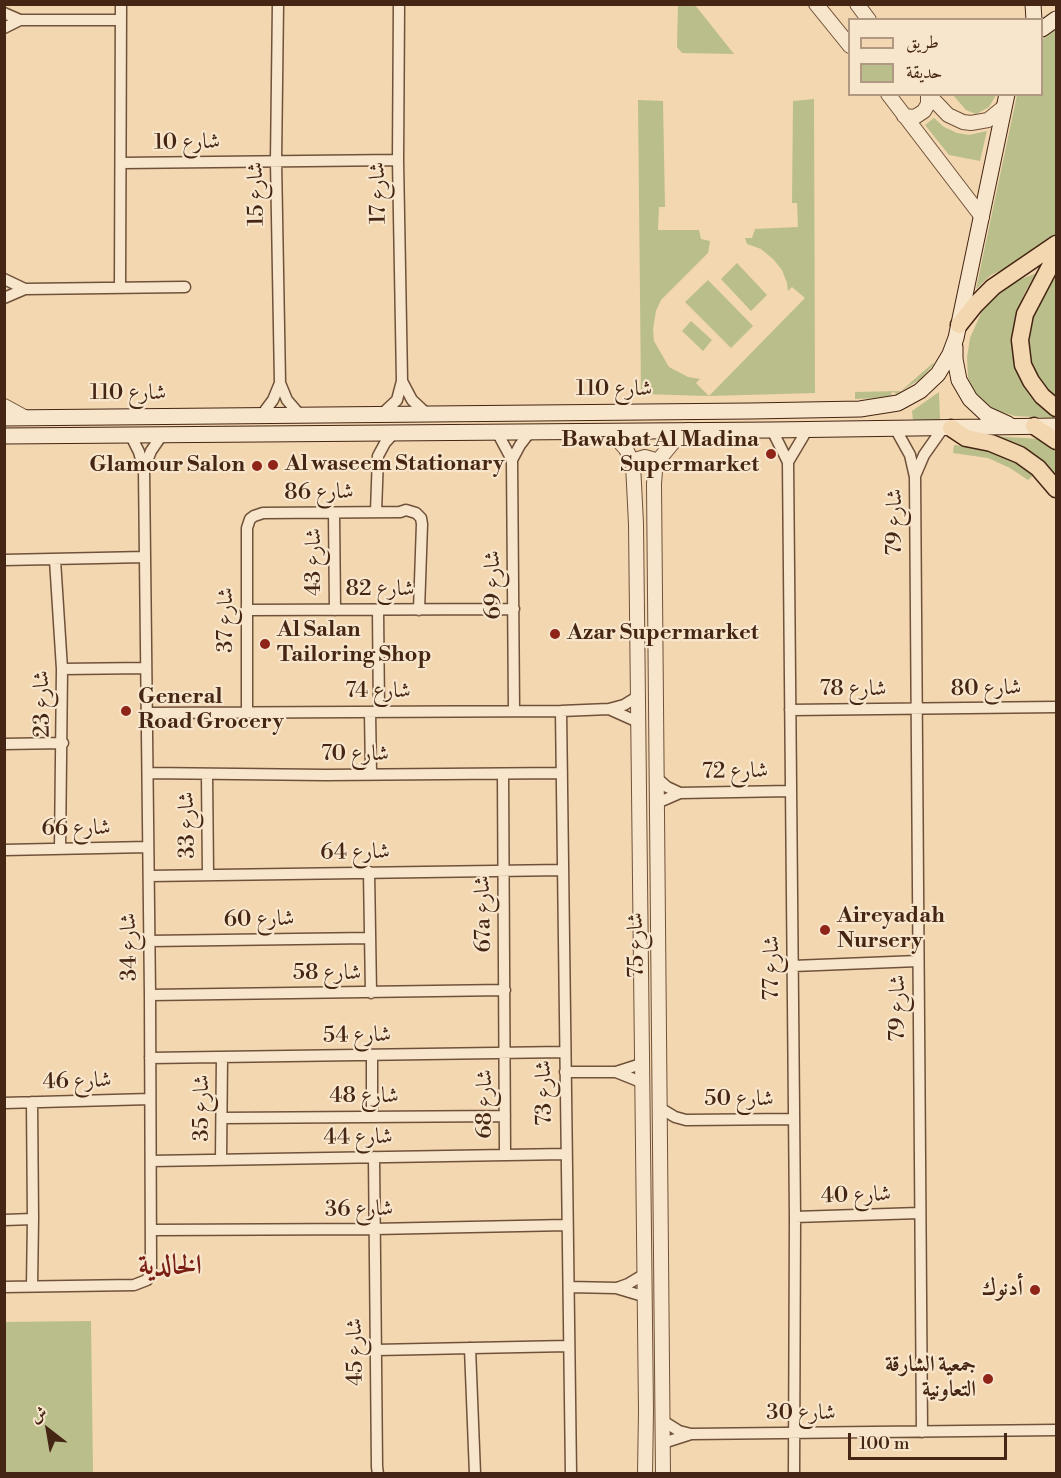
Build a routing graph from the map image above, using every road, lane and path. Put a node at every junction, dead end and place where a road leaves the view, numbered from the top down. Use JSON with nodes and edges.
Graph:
{"nodes":[{"id":1,"x":121,"y":4,"type":"edge"},
{"id":2,"x":278,"y":4,"type":"edge"},
{"id":3,"x":399,"y":4,"type":"edge"},
{"id":4,"x":816,"y":4,"type":"edge"},
{"id":5,"x":857,"y":4,"type":"edge"},
{"id":6,"x":4,"y":13,"type":"edge"},
{"id":7,"x":868,"y":18,"type":"edge"},
{"id":8,"x":1056,"y":19,"type":"edge"},
{"id":9,"x":20,"y":20,"type":"junction"},
{"id":10,"x":122,"y":20,"type":"junction"},
{"id":11,"x":4,"y":28,"type":"edge"},
{"id":12,"x":1043,"y":28,"type":"edge"},
{"id":13,"x":848,"y":45,"type":"edge"},
{"id":14,"x":889,"y":96,"type":"edge"},
{"id":15,"x":928,"y":96,"type":"edge"},
{"id":16,"x":930,"y":96,"type":"edge"},
{"id":17,"x":1006,"y":101,"type":"edge"},
{"id":18,"x":904,"y":116,"type":"junction"},
{"id":19,"x":398,"y":160,"type":"junction"},
{"id":20,"x":276,"y":161,"type":"junction"},
{"id":21,"x":122,"y":163,"type":"junction"},
{"id":22,"x":982,"y":217,"type":"junction"},
{"id":23,"x":1056,"y":244,"type":"edge"},
{"id":24,"x":1056,"y":255,"type":"edge"},
{"id":25,"x":4,"y":279,"type":"edge"},
{"id":26,"x":120,"y":286,"type":"junction"},
{"id":27,"x":185,"y":286,"type":"dead end"},
{"id":28,"x":25,"y":289,"type":"junction"},
{"id":29,"x":4,"y":298,"type":"edge"},
{"id":30,"x":958,"y":332,"type":"junction"},
{"id":31,"x":402,"y":381,"type":"junction"},
{"id":32,"x":280,"y":383,"type":"junction"},
{"id":33,"x":4,"y":406,"type":"edge"},
{"id":34,"x":1056,"y":408,"type":"edge"},
{"id":35,"x":751,"y":411,"type":"junction"},
{"id":36,"x":382,"y":414,"type":"junction"},
{"id":37,"x":427,"y":414,"type":"junction"},
{"id":38,"x":300,"y":415,"type":"junction"},
{"id":39,"x":261,"y":416,"type":"junction"},
{"id":40,"x":4,"y":418,"type":"edge"},
{"id":41,"x":27,"y":418,"type":"junction"},
{"id":42,"x":1015,"y":426,"type":"junction"},
{"id":43,"x":1034,"y":426,"type":"junction"},
{"id":44,"x":1056,"y":426,"type":"edge"},
{"id":45,"x":895,"y":428,"type":"junction"},
{"id":46,"x":947,"y":428,"type":"junction"},
{"id":47,"x":689,"y":430,"type":"junction"},
{"id":48,"x":706,"y":430,"type":"junction"},
{"id":49,"x":772,"y":430,"type":"junction"},
{"id":50,"x":807,"y":430,"type":"junction"},
{"id":51,"x":4,"y":431,"type":"edge"},
{"id":52,"x":610,"y":431,"type":"junction"},
{"id":53,"x":497,"y":432,"type":"junction"},
{"id":54,"x":530,"y":432,"type":"junction"},
{"id":55,"x":394,"y":433,"type":"junction"},
{"id":56,"x":365,"y":434,"type":"junction"},
{"id":57,"x":162,"y":435,"type":"junction"},
{"id":58,"x":4,"y":436,"type":"edge"},
{"id":59,"x":131,"y":436,"type":"junction"},
{"id":60,"x":1056,"y":441,"type":"edge"},
{"id":61,"x":378,"y":456,"type":"junction"},
{"id":62,"x":512,"y":460,"type":"junction"},
{"id":63,"x":788,"y":462,"type":"junction"},
{"id":64,"x":633,"y":464,"type":"junction"},
{"id":65,"x":657,"y":465,"type":"junction"},
{"id":66,"x":144,"y":470,"type":"junction"},
{"id":67,"x":915,"y":477,"type":"junction"},
{"id":68,"x":1056,"y":489,"type":"edge"},
{"id":69,"x":376,"y":512,"type":"junction"},
{"id":70,"x":334,"y":513,"type":"junction"},
{"id":71,"x":247,"y":528,"type":"joint"},
{"id":72,"x":145,"y":557,"type":"junction"},
{"id":73,"x":4,"y":560,"type":"edge"},
{"id":74,"x":55,"y":560,"type":"junction"},
{"id":75,"x":514,"y":609,"type":"junction"},
{"id":76,"x":246,"y":610,"type":"junction"},
{"id":77,"x":334,"y":610,"type":"junction"},
{"id":78,"x":378,"y":610,"type":"junction"},
{"id":79,"x":419,"y":610,"type":"junction"},
{"id":80,"x":146,"y":668,"type":"junction"},
{"id":81,"x":62,"y":669,"type":"junction"},
{"id":82,"x":637,"y":697,"type":"junction"},
{"id":83,"x":1056,"y":707,"type":"edge"},
{"id":84,"x":609,"y":709,"type":"junction"},
{"id":85,"x":514,"y":710,"type":"junction"},
{"id":86,"x":790,"y":710,"type":"junction"},
{"id":87,"x":916,"y":710,"type":"junction"},
{"id":88,"x":561,"y":711,"type":"junction"},
{"id":89,"x":247,"y":712,"type":"junction"},
{"id":90,"x":375,"y":712,"type":"junction"},
{"id":91,"x":147,"y":714,"type":"junction"},
{"id":92,"x":638,"y":722,"type":"junction"},
{"id":93,"x":63,"y":743,"type":"junction"},
{"id":94,"x":4,"y":744,"type":"edge"},
{"id":95,"x":639,"y":765,"type":"junction"},
{"id":96,"x":148,"y":773,"type":"junction"},
{"id":97,"x":562,"y":773,"type":"junction"},
{"id":98,"x":370,"y":774,"type":"junction"},
{"id":99,"x":502,"y":774,"type":"junction"},
{"id":100,"x":207,"y":775,"type":"junction"},
{"id":101,"x":657,"y":778,"type":"junction"},
{"id":102,"x":790,"y":791,"type":"junction"},
{"id":103,"x":680,"y":793,"type":"junction"},
{"id":104,"x":657,"y":803,"type":"junction"},
{"id":105,"x":148,"y":847,"type":"junction"},
{"id":106,"x":60,"y":849,"type":"junction"},
{"id":107,"x":4,"y":850,"type":"edge"},
{"id":108,"x":563,"y":870,"type":"junction"},
{"id":109,"x":503,"y":871,"type":"junction"},
{"id":110,"x":369,"y":873,"type":"junction"},
{"id":111,"x":208,"y":874,"type":"junction"},
{"id":112,"x":149,"y":876,"type":"junction"},
{"id":113,"x":370,"y":938,"type":"junction"},
{"id":114,"x":149,"y":941,"type":"junction"},
{"id":115,"x":918,"y":961,"type":"junction"},
{"id":116,"x":793,"y":966,"type":"junction"},
{"id":117,"x":505,"y":990,"type":"junction"},
{"id":118,"x":371,"y":993,"type":"junction"},
{"id":119,"x":150,"y":994,"type":"junction"},
{"id":120,"x":564,"y":1052,"type":"junction"},
{"id":121,"x":505,"y":1053,"type":"junction"},
{"id":122,"x":372,"y":1055,"type":"junction"},
{"id":123,"x":150,"y":1058,"type":"junction"},
{"id":124,"x":222,"y":1058,"type":"junction"},
{"id":125,"x":641,"y":1064,"type":"junction"},
{"id":126,"x":565,"y":1072,"type":"junction"},
{"id":127,"x":616,"y":1072,"type":"junction"},
{"id":128,"x":641,"y":1082,"type":"junction"},
{"id":129,"x":150,"y":1099,"type":"junction"},
{"id":130,"x":32,"y":1102,"type":"junction"},
{"id":131,"x":4,"y":1103,"type":"edge"},
{"id":132,"x":660,"y":1105,"type":"junction"},
{"id":133,"x":505,"y":1116,"type":"junction"},
{"id":134,"x":372,"y":1117,"type":"junction"},
{"id":135,"x":223,"y":1118,"type":"junction"},
{"id":136,"x":793,"y":1119,"type":"junction"},
{"id":137,"x":686,"y":1120,"type":"junction"},
{"id":138,"x":661,"y":1131,"type":"junction"},
{"id":139,"x":566,"y":1154,"type":"junction"},
{"id":140,"x":505,"y":1155,"type":"junction"},
{"id":141,"x":374,"y":1158,"type":"junction"},
{"id":142,"x":221,"y":1160,"type":"junction"},
{"id":143,"x":151,"y":1161,"type":"junction"},
{"id":144,"x":919,"y":1213,"type":"junction"},
{"id":145,"x":795,"y":1217,"type":"junction"},
{"id":146,"x":33,"y":1219,"type":"junction"},
{"id":147,"x":4,"y":1220,"type":"edge"},
{"id":148,"x":567,"y":1225,"type":"junction"},
{"id":149,"x":374,"y":1229,"type":"junction"},
{"id":150,"x":152,"y":1230,"type":"junction"},
{"id":151,"x":643,"y":1275,"type":"junction"},
{"id":152,"x":32,"y":1286,"type":"junction"},
{"id":153,"x":4,"y":1287,"type":"edge"},
{"id":154,"x":568,"y":1287,"type":"junction"},
{"id":155,"x":616,"y":1288,"type":"junction"},
{"id":156,"x":643,"y":1296,"type":"junction"},
{"id":157,"x":568,"y":1346,"type":"junction"},
{"id":158,"x":470,"y":1348,"type":"junction"},
{"id":159,"x":376,"y":1350,"type":"junction"},
{"id":160,"x":646,"y":1411,"type":"junction"},
{"id":161,"x":663,"y":1422,"type":"junction"},
{"id":162,"x":1056,"y":1431,"type":"edge"},
{"id":163,"x":922,"y":1432,"type":"junction"},
{"id":164,"x":691,"y":1434,"type":"junction"},
{"id":165,"x":794,"y":1434,"type":"junction"},
{"id":166,"x":663,"y":1443,"type":"junction"},
{"id":167,"x":378,"y":1473,"type":"edge"},
{"id":168,"x":475,"y":1473,"type":"edge"},
{"id":169,"x":571,"y":1473,"type":"edge"},
{"id":170,"x":645,"y":1473,"type":"edge"},
{"id":171,"x":663,"y":1473,"type":"edge"},
{"id":172,"x":794,"y":1473,"type":"edge"}],
"edges":[{"from":1,"to":10,"type":"street"},
{"from":2,"to":20,"type":"street","name":"شارع 15"},
{"from":3,"to":19,"type":"street","name":"شارع 17"},
{"from":4,"to":13,"type":"street"},
{"from":5,"to":7,"type":"street"},
{"from":6,"to":9,"type":"street"},
{"from":8,"to":12,"type":"main road"},
{"from":9,"to":10,"type":"street"},
{"from":9,"to":11,"type":"street"},
{"from":10,"to":21,"type":"street"},
{"from":14,"to":18,"type":"street"},
{"from":15,"to":18,"type":"street"},
{"from":16,"to":17,"type":"street"},
{"from":17,"to":22,"type":"main road","name":"شارع 110"},
{"from":18,"to":22,"type":"street"},
{"from":19,"to":20,"type":"street","name":"شارع 10"},
{"from":19,"to":31,"type":"street","name":"شارع 17"},
{"from":20,"to":21,"type":"street","name":"شارع 10"},
{"from":20,"to":32,"type":"street","name":"شارع 15"},
{"from":21,"to":26,"type":"street"},
{"from":22,"to":30,"type":"main road","name":"شارع 110"},
{"from":23,"to":30,"type":"main road"},
{"from":24,"to":34,"type":"main road"},
{"from":25,"to":28,"type":"street"},
{"from":26,"to":27,"type":"street"},
{"from":26,"to":28,"type":"street"},
{"from":28,"to":29,"type":"street"},
{"from":30,"to":35,"type":"main road","name":"شارع 110"},
{"from":30,"to":42,"type":"main road"},
{"from":31,"to":36,"type":"street","name":"شارع 17"},
{"from":31,"to":37,"type":"street"},
{"from":32,"to":38,"type":"street","name":"شارع 15"},
{"from":32,"to":39,"type":"street","name":"شارع 15"},
{"from":33,"to":41,"type":"street"},
{"from":35,"to":37,"type":"main road","name":"شارع 110"},
{"from":35,"to":48,"type":"main road"},
{"from":36,"to":37,"type":"main road","name":"شارع 110"},
{"from":36,"to":38,"type":"main road","name":"شارع 110"},
{"from":38,"to":39,"type":"main road","name":"شارع 110"},
{"from":39,"to":41,"type":"main road","name":"شارع 110"},
{"from":40,"to":41,"type":"main road","name":"شارع 110"},
{"from":41,"to":51,"type":"main road"},
{"from":42,"to":43,"type":"main road","name":"شارع 110"},
{"from":42,"to":46,"type":"main road","name":"شارع 110"},
{"from":43,"to":44,"type":"main road","name":"شارع 110"},
{"from":43,"to":60,"type":"main road"},
{"from":45,"to":46,"type":"main road","name":"شارع 110"},
{"from":45,"to":50,"type":"main road","name":"شارع 110"},
{"from":45,"to":67,"type":"street","name":"شارع 79"},
{"from":46,"to":67,"type":"street","name":"شارع 79"},
{"from":46,"to":68,"type":"main road"},
{"from":47,"to":48,"type":"main road","name":"شارع 110"},
{"from":47,"to":52,"type":"main road","name":"شارع 110"},
{"from":47,"to":65,"type":"street"},
{"from":48,"to":49,"type":"main road","name":"شارع 110"},
{"from":49,"to":50,"type":"main road","name":"شارع 110"},
{"from":49,"to":63,"type":"street","name":"شارع 77"},
{"from":50,"to":63,"type":"street"},
{"from":52,"to":54,"type":"main road","name":"شارع 110"},
{"from":52,"to":64,"type":"street","name":"شارع 75"},
{"from":53,"to":54,"type":"main road","name":"شارع 110"},
{"from":53,"to":55,"type":"main road","name":"شارع 110"},
{"from":53,"to":62,"type":"street","name":"شارع 69"},
{"from":54,"to":62,"type":"street"},
{"from":55,"to":56,"type":"main road","name":"شارع 110"},
{"from":55,"to":61,"type":"street"},
{"from":56,"to":57,"type":"main road","name":"شارع 110"},
{"from":56,"to":61,"type":"street"},
{"from":57,"to":59,"type":"main road","name":"شارع 110"},
{"from":57,"to":66,"type":"street","name":"شارع 34"},
{"from":58,"to":59,"type":"main road","name":"شارع 110"},
{"from":59,"to":66,"type":"street","name":"شارع 34"},
{"from":61,"to":69,"type":"street"},
{"from":62,"to":75,"type":"street","name":"شارع 69"},
{"from":63,"to":86,"type":"street","name":"شارع 77"},
{"from":64,"to":65,"type":"street"},
{"from":64,"to":82,"type":"street","name":"شارع 75"},
{"from":65,"to":101,"type":"street","name":"شارع 75"},
{"from":66,"to":72,"type":"street","name":"شارع 34"},
{"from":67,"to":87,"type":"street","name":"شارع 79"},
{"from":69,"to":70,"type":"street","name":"شارع 86"},
{"from":69,"to":79,"type":"street","name":"شارع 86"},
{"from":70,"to":71,"type":"street","name":"شارع 86"},
{"from":70,"to":77,"type":"street","name":"شارع 43"},
{"from":71,"to":76,"type":"street","name":"شارع 37"},
{"from":72,"to":74,"type":"street"},
{"from":72,"to":80,"type":"street","name":"شارع 34"},
{"from":73,"to":74,"type":"street"},
{"from":74,"to":81,"type":"street","name":"شارع 23"},
{"from":75,"to":79,"type":"street","name":"شارع 82"},
{"from":75,"to":85,"type":"street","name":"شارع 69"},
{"from":76,"to":77,"type":"street","name":"شارع 82"},
{"from":76,"to":89,"type":"street","name":"شارع 37"},
{"from":77,"to":78,"type":"street","name":"شارع 82"},
{"from":78,"to":79,"type":"street","name":"شارع 82"},
{"from":78,"to":90,"type":"street"},
{"from":80,"to":81,"type":"street"},
{"from":80,"to":91,"type":"street","name":"شارع 34"},
{"from":81,"to":93,"type":"street","name":"شارع 23"},
{"from":82,"to":84,"type":"street","name":"شارع 74"},
{"from":82,"to":92,"type":"street","name":"شارع 75"},
{"from":83,"to":87,"type":"street","name":"شارع 80"},
{"from":84,"to":88,"type":"street","name":"شارع 74"},
{"from":84,"to":92,"type":"street","name":"شارع 74"},
{"from":85,"to":88,"type":"street","name":"شارع 74"},
{"from":85,"to":90,"type":"street","name":"شارع 74"},
{"from":86,"to":87,"type":"street","name":"شارع 78"},
{"from":86,"to":102,"type":"street","name":"شارع 77"},
{"from":87,"to":115,"type":"street","name":"شارع 79"},
{"from":88,"to":97,"type":"street","name":"شارع 73"},
{"from":89,"to":90,"type":"street","name":"شارع 74"},
{"from":89,"to":91,"type":"street","name":"شارع 74"},
{"from":90,"to":98,"type":"street"},
{"from":91,"to":96,"type":"street","name":"شارع 34"},
{"from":92,"to":95,"type":"street","name":"شارع 75"},
{"from":93,"to":94,"type":"street"},
{"from":93,"to":106,"type":"street","name":"شارع 23"},
{"from":95,"to":104,"type":"street"},
{"from":95,"to":125,"type":"street","name":"شارع 75"},
{"from":96,"to":100,"type":"street","name":"شارع 70"},
{"from":96,"to":105,"type":"street","name":"شارع 34"},
{"from":97,"to":99,"type":"street","name":"شارع 70"},
{"from":97,"to":108,"type":"street","name":"شارع 73"},
{"from":98,"to":99,"type":"street","name":"شارع 70"},
{"from":98,"to":100,"type":"street","name":"شارع 70"},
{"from":99,"to":109,"type":"street","name":"67a شارع"},
{"from":100,"to":111,"type":"street","name":"شارع 33"},
{"from":101,"to":103,"type":"street","name":"شارع 72"},
{"from":101,"to":104,"type":"street","name":"شارع 75"},
{"from":102,"to":103,"type":"street","name":"شارع 72"},
{"from":102,"to":116,"type":"street","name":"شارع 77"},
{"from":103,"to":104,"type":"street","name":"شارع 72"},
{"from":104,"to":132,"type":"street","name":"شارع 75"},
{"from":105,"to":106,"type":"street","name":"شارع 66"},
{"from":105,"to":112,"type":"street","name":"شارع 34"},
{"from":106,"to":107,"type":"street","name":"شارع 66"},
{"from":108,"to":109,"type":"street","name":"شارع 64"},
{"from":108,"to":120,"type":"street","name":"شارع 73"},
{"from":109,"to":110,"type":"street","name":"شارع 64"},
{"from":109,"to":117,"type":"street","name":"67a شارع"},
{"from":110,"to":111,"type":"street","name":"شارع 64"},
{"from":110,"to":113,"type":"street"},
{"from":111,"to":112,"type":"street","name":"شارع 64"},
{"from":112,"to":114,"type":"street","name":"شارع 34"},
{"from":113,"to":114,"type":"street","name":"شارع 60"},
{"from":113,"to":118,"type":"street"},
{"from":114,"to":119,"type":"street","name":"شارع 34"},
{"from":115,"to":116,"type":"street"},
{"from":115,"to":144,"type":"street","name":"شارع 79"},
{"from":116,"to":136,"type":"street","name":"شارع 77"},
{"from":117,"to":118,"type":"street","name":"شارع 58"},
{"from":117,"to":121,"type":"street","name":"67a شارع"},
{"from":118,"to":119,"type":"street","name":"شارع 58"},
{"from":119,"to":123,"type":"street","name":"شارع 34"},
{"from":120,"to":121,"type":"street","name":"شارع 54"},
{"from":120,"to":126,"type":"street","name":"شارع 73"},
{"from":121,"to":122,"type":"street","name":"شارع 54"},
{"from":121,"to":133,"type":"street","name":"شارع 68"},
{"from":122,"to":124,"type":"street","name":"شارع 54"},
{"from":122,"to":134,"type":"street"},
{"from":123,"to":124,"type":"street","name":"شارع 54"},
{"from":123,"to":129,"type":"street","name":"شارع 34"},
{"from":124,"to":135,"type":"street","name":"شارع 35"},
{"from":125,"to":127,"type":"street"},
{"from":125,"to":128,"type":"street","name":"شارع 75"},
{"from":125,"to":132,"type":"street"},
{"from":126,"to":127,"type":"street"},
{"from":126,"to":139,"type":"street","name":"شارع 73"},
{"from":127,"to":128,"type":"street"},
{"from":128,"to":151,"type":"street","name":"شارع 75"},
{"from":129,"to":130,"type":"street","name":"شارع 46"},
{"from":129,"to":143,"type":"street","name":"شارع 34"},
{"from":130,"to":131,"type":"street","name":"شارع 46"},
{"from":130,"to":146,"type":"street"},
{"from":132,"to":137,"type":"street","name":"شارع 50"},
{"from":132,"to":138,"type":"street","name":"شارع 75"},
{"from":133,"to":134,"type":"street","name":"شارع 48"},
{"from":133,"to":140,"type":"street","name":"شارع 68"},
{"from":134,"to":135,"type":"street","name":"شارع 48"},
{"from":135,"to":142,"type":"street","name":"شارع 35"},
{"from":136,"to":137,"type":"street","name":"شارع 50"},
{"from":136,"to":145,"type":"street","name":"شارع 77"},
{"from":137,"to":138,"type":"street","name":"شارع 50"},
{"from":138,"to":161,"type":"street","name":"شارع 75"},
{"from":139,"to":140,"type":"street","name":"شارع 44"},
{"from":139,"to":148,"type":"street","name":"شارع 73"},
{"from":140,"to":141,"type":"street","name":"شارع 44"},
{"from":141,"to":142,"type":"street","name":"شارع 44"},
{"from":141,"to":149,"type":"street","name":"شارع 45"},
{"from":142,"to":143,"type":"street","name":"شارع 44"},
{"from":143,"to":150,"type":"street","name":"شارع 34"},
{"from":144,"to":145,"type":"street","name":"شارع 40"},
{"from":144,"to":163,"type":"street","name":"شارع 79"},
{"from":145,"to":165,"type":"street","name":"شارع 77"},
{"from":146,"to":147,"type":"street"},
{"from":146,"to":152,"type":"street"},
{"from":148,"to":149,"type":"street","name":"شارع 36"},
{"from":148,"to":154,"type":"street","name":"شارع 73"},
{"from":149,"to":150,"type":"street","name":"شارع 36"},
{"from":149,"to":159,"type":"street","name":"شارع 45"},
{"from":150,"to":152,"type":"street","name":"شارع 34"},
{"from":151,"to":155,"type":"street"},
{"from":151,"to":156,"type":"street","name":"شارع 75"},
{"from":152,"to":153,"type":"street","name":"شارع 34"},
{"from":154,"to":155,"type":"street"},
{"from":154,"to":157,"type":"street","name":"شارع 73"},
{"from":155,"to":156,"type":"street"},
{"from":156,"to":160,"type":"street","name":"شارع 75"},
{"from":157,"to":158,"type":"street"},
{"from":157,"to":169,"type":"street","name":"شارع 73"},
{"from":158,"to":159,"type":"street"},
{"from":158,"to":168,"type":"street"},
{"from":159,"to":167,"type":"street","name":"شارع 45"},
{"from":160,"to":166,"type":"street"},
{"from":160,"to":170,"type":"street","name":"شارع 75"},
{"from":161,"to":164,"type":"street","name":"شارع 30"},
{"from":161,"to":166,"type":"street","name":"شارع 75"},
{"from":162,"to":163,"type":"street","name":"شارع 30"},
{"from":163,"to":165,"type":"street","name":"شارع 30"},
{"from":164,"to":165,"type":"street","name":"شارع 30"},
{"from":164,"to":166,"type":"street","name":"شارع 30"},
{"from":165,"to":172,"type":"street","name":"شارع 77"},
{"from":166,"to":171,"type":"street","name":"شارع 75"}]}
